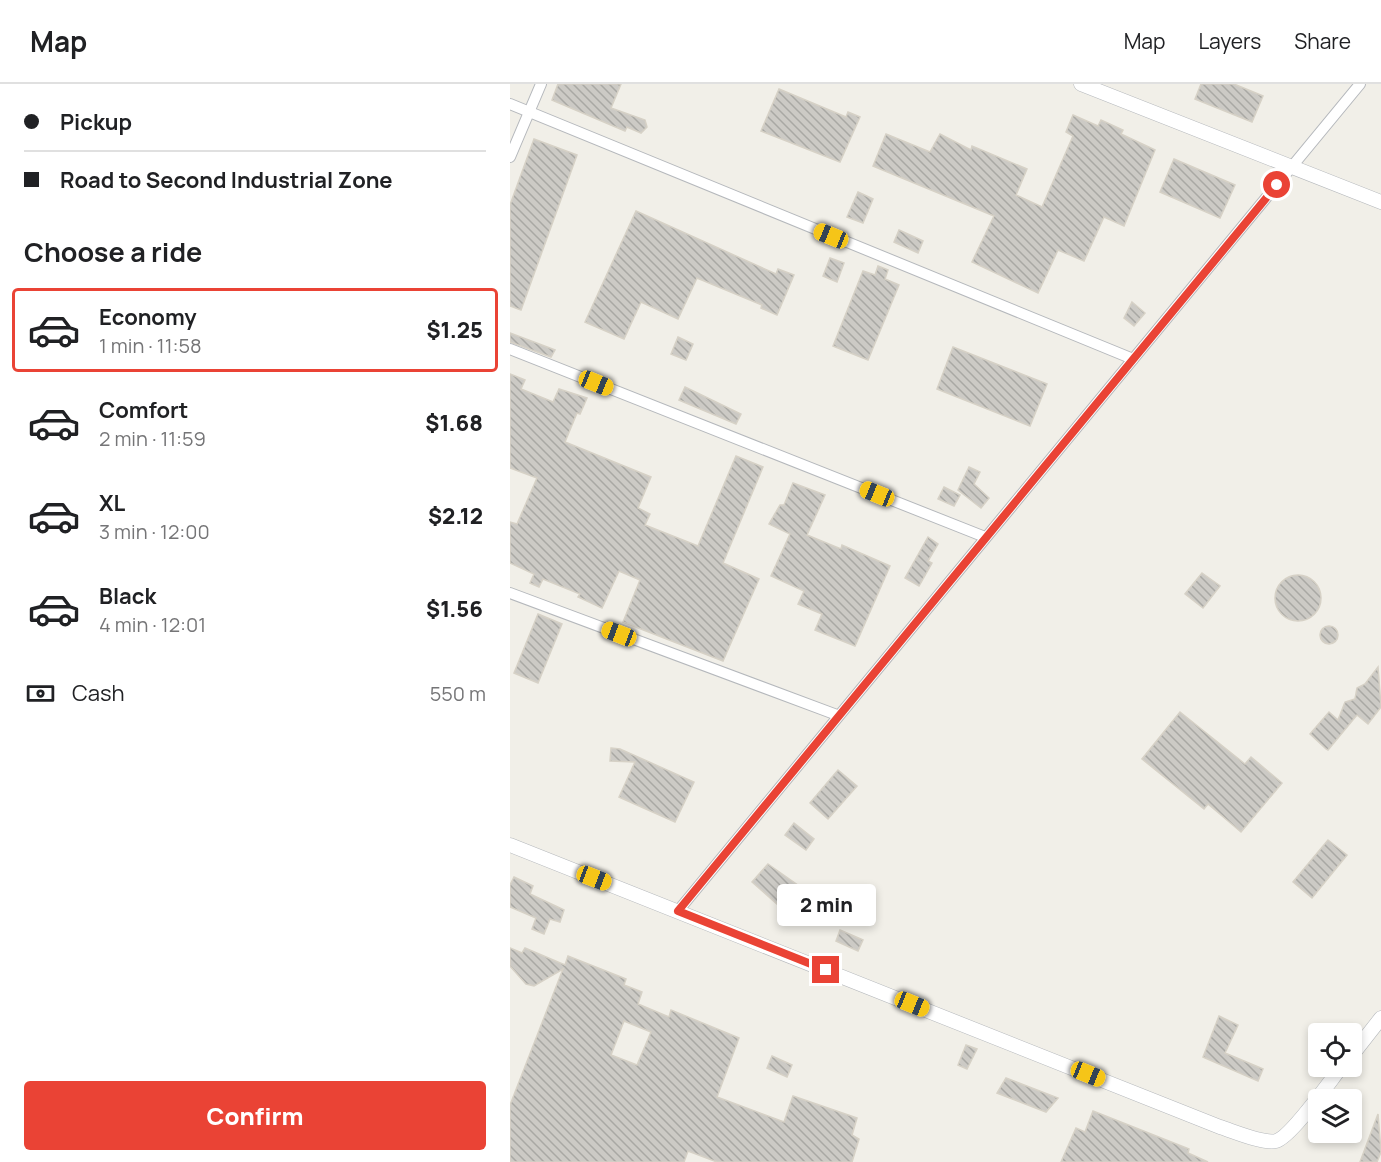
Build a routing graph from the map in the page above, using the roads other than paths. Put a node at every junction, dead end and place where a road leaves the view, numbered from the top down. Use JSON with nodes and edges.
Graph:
{"nodes":[{"id":1,"x":541,"y":84,"type":"edge"},
{"id":2,"x":1081,"y":84,"type":"edge"},
{"id":3,"x":1360,"y":84,"type":"edge"},
{"id":4,"x":510,"y":104,"type":"edge"},
{"id":5,"x":529,"y":112,"type":"junction"},
{"id":6,"x":510,"y":157,"type":"edge"},
{"id":7,"x":1292,"y":167,"type":"junction"},
{"id":8,"x":1381,"y":202,"type":"edge"},
{"id":9,"x":510,"y":349,"type":"edge"},
{"id":10,"x":1133,"y":359,"type":"junction"},
{"id":11,"x":985,"y":537,"type":"junction"},
{"id":12,"x":510,"y":593,"type":"edge"},
{"id":13,"x":837,"y":715,"type":"junction"},
{"id":14,"x":510,"y":845,"type":"edge"},
{"id":15,"x":678,"y":911,"type":"junction"},
{"id":16,"x":1381,"y":1018,"type":"edge"},
{"id":17,"x":1362,"y":1042,"type":"edge"},
{"id":18,"x":1333,"y":1077,"type":"edge"}],
"edges":[{"from":1,"to":5,"type":"street"},
{"from":2,"to":7,"type":"street"},
{"from":3,"to":7,"type":"street"},
{"from":4,"to":5,"type":"street"},
{"from":5,"to":6,"type":"street"},
{"from":5,"to":10,"type":"street"},
{"from":7,"to":8,"type":"street"},
{"from":7,"to":10,"type":"street"},
{"from":9,"to":11,"type":"street"},
{"from":10,"to":11,"type":"street"},
{"from":11,"to":13,"type":"street"},
{"from":12,"to":13,"type":"street"},
{"from":13,"to":15,"type":"street"},
{"from":14,"to":15,"type":"street"},
{"from":15,"to":18,"type":"street"},
{"from":16,"to":17,"type":"street"}]}
